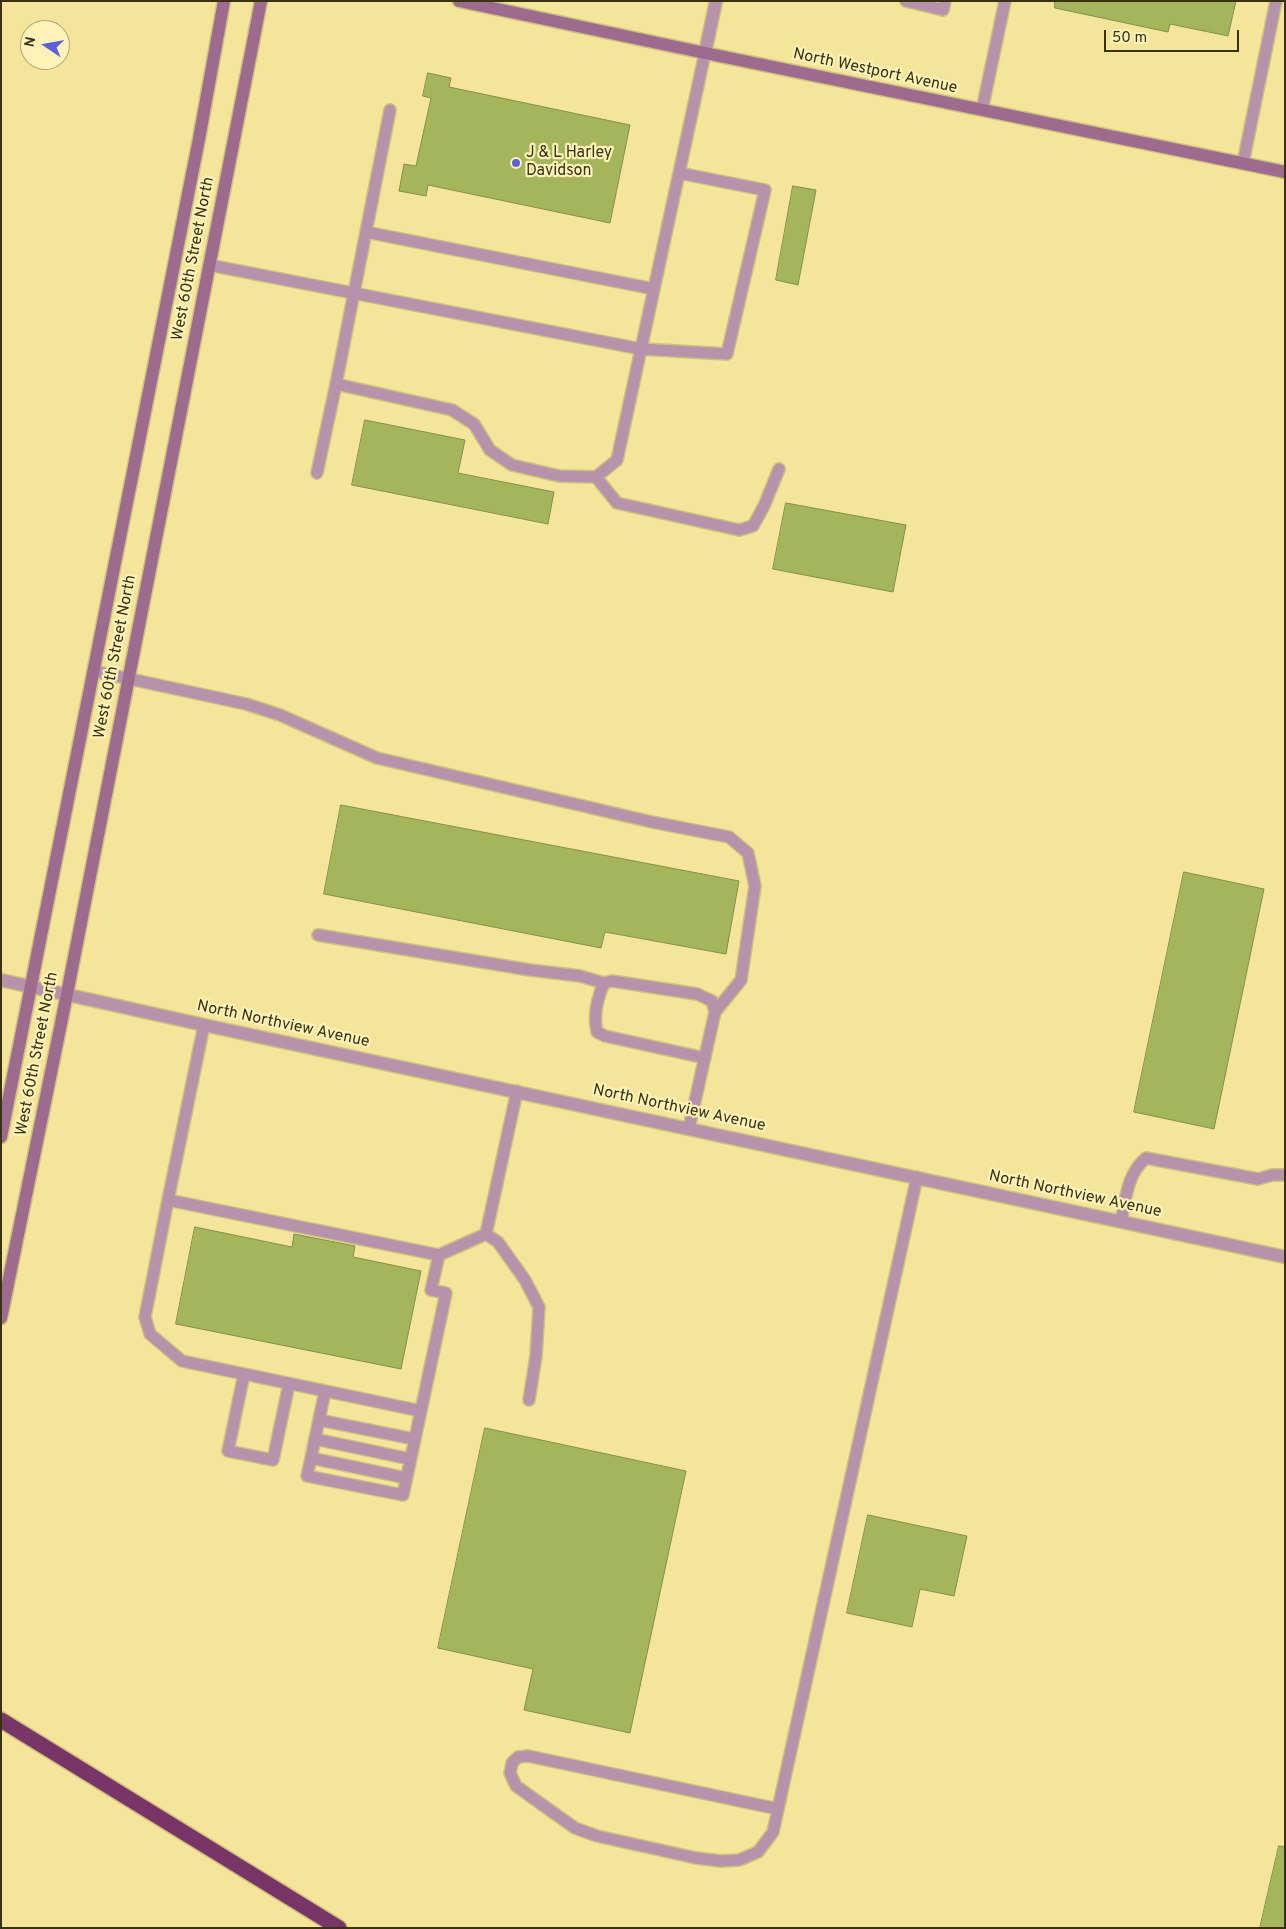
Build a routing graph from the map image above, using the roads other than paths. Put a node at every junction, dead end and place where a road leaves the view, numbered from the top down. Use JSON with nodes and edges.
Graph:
{"nodes":[{"id":1,"x":224,"y":1,"type":"edge"},
{"id":2,"x":261,"y":1,"type":"edge"},
{"id":3,"x":459,"y":1,"type":"edge"},
{"id":4,"x":716,"y":1,"type":"edge"},
{"id":5,"x":906,"y":1,"type":"edge"},
{"id":6,"x":945,"y":1,"type":"edge"},
{"id":7,"x":1005,"y":1,"type":"edge"},
{"id":8,"x":1276,"y":1,"type":"edge"},
{"id":9,"x":705,"y":54,"type":"junction"},
{"id":10,"x":390,"y":110,"type":"dead end"},
{"id":11,"x":982,"y":110,"type":"junction"},
{"id":12,"x":1243,"y":163,"type":"junction"},
{"id":13,"x":679,"y":172,"type":"junction"},
{"id":14,"x":1285,"y":172,"type":"edge"},
{"id":15,"x":366,"y":232,"type":"junction"},
{"id":16,"x":209,"y":266,"type":"junction"},
{"id":17,"x":654,"y":290,"type":"junction"},
{"id":18,"x":354,"y":294,"type":"junction"},
{"id":19,"x":641,"y":349,"type":"junction"},
{"id":20,"x":336,"y":384,"type":"junction"},
{"id":21,"x":780,"y":469,"type":"dead end"},
{"id":22,"x":317,"y":474,"type":"dead end"},
{"id":23,"x":596,"y":477,"type":"junction"},
{"id":24,"x":93,"y":671,"type":"junction"},
{"id":25,"x":128,"y":679,"type":"junction"},
{"id":26,"x":318,"y":936,"type":"dead end"},
{"id":27,"x":1,"y":980,"type":"edge"},
{"id":28,"x":604,"y":983,"type":"junction"},
{"id":29,"x":31,"y":986,"type":"junction"},
{"id":30,"x":67,"y":994,"type":"junction"},
{"id":31,"x":715,"y":1012,"type":"junction"},
{"id":32,"x":204,"y":1025,"type":"junction"},
{"id":33,"x":704,"y":1058,"type":"junction"},
{"id":34,"x":518,"y":1091,"type":"junction"},
{"id":35,"x":689,"y":1128,"type":"junction"},
{"id":36,"x":1,"y":1137,"type":"edge"},
{"id":37,"x":1285,"y":1175,"type":"edge"},
{"id":38,"x":917,"y":1177,"type":"junction"},
{"id":39,"x":168,"y":1200,"type":"junction"},
{"id":40,"x":1121,"y":1221,"type":"junction"},
{"id":41,"x":486,"y":1234,"type":"junction"},
{"id":42,"x":439,"y":1255,"type":"junction"},
{"id":43,"x":1285,"y":1257,"type":"edge"},
{"id":44,"x":1,"y":1318,"type":"edge"},
{"id":45,"x":244,"y":1374,"type":"junction"},
{"id":46,"x":290,"y":1384,"type":"junction"},
{"id":47,"x":325,"y":1391,"type":"junction"},
{"id":48,"x":529,"y":1400,"type":"dead end"},
{"id":49,"x":421,"y":1411,"type":"junction"},
{"id":50,"x":319,"y":1420,"type":"junction"},
{"id":51,"x":315,"y":1439,"type":"junction"},
{"id":52,"x":414,"y":1439,"type":"junction"},
{"id":53,"x":311,"y":1458,"type":"junction"},
{"id":54,"x":410,"y":1459,"type":"junction"},
{"id":55,"x":406,"y":1478,"type":"junction"},
{"id":56,"x":1,"y":1720,"type":"edge"},
{"id":57,"x":778,"y":1809,"type":"junction"},
{"id":58,"x":340,"y":1928,"type":"edge"}],
"edges":[{"from":1,"to":24,"type":"main road","name":"West 60th Street North"},
{"from":2,"to":16,"type":"main road","name":"West 60th Street North"},
{"from":3,"to":9,"type":"main road","name":"North Westport Avenue"},
{"from":4,"to":9,"type":"street"},
{"from":5,"to":6,"type":"lane"},
{"from":7,"to":11,"type":"lane"},
{"from":8,"to":12,"type":"lane"},
{"from":9,"to":11,"type":"main road","name":"North Westport Avenue"},
{"from":9,"to":13,"type":"lane"},
{"from":10,"to":15,"type":"lane"},
{"from":11,"to":12,"type":"main road","name":"North Westport Avenue"},
{"from":12,"to":14,"type":"main road","name":"North Westport Avenue"},
{"from":13,"to":17,"type":"lane"},
{"from":13,"to":19,"type":"lane"},
{"from":15,"to":17,"type":"lane"},
{"from":15,"to":18,"type":"lane"},
{"from":16,"to":18,"type":"lane"},
{"from":16,"to":25,"type":"main road","name":"West 60th Street North"},
{"from":17,"to":19,"type":"lane"},
{"from":18,"to":19,"type":"lane"},
{"from":18,"to":20,"type":"lane"},
{"from":19,"to":23,"type":"lane"},
{"from":20,"to":22,"type":"lane"},
{"from":20,"to":23,"type":"lane"},
{"from":21,"to":23,"type":"lane"},
{"from":24,"to":25,"type":"lane"},
{"from":24,"to":29,"type":"main road","name":"West 60th Street North"},
{"from":25,"to":30,"type":"main road","name":"West 60th Street North"},
{"from":25,"to":31,"type":"lane"},
{"from":26,"to":28,"type":"lane"},
{"from":27,"to":29,"type":"street","name":"North Northview Avenue"},
{"from":28,"to":31,"type":"lane"},
{"from":28,"to":33,"type":"lane"},
{"from":29,"to":30,"type":"street","name":"North Northview Avenue"},
{"from":29,"to":36,"type":"main road","name":"West 60th Street North"},
{"from":30,"to":32,"type":"street","name":"North Northview Avenue"},
{"from":30,"to":44,"type":"main road","name":"West 60th Street North"},
{"from":31,"to":33,"type":"lane"},
{"from":32,"to":34,"type":"street","name":"North Northview Avenue"},
{"from":32,"to":39,"type":"lane"},
{"from":33,"to":35,"type":"lane"},
{"from":34,"to":35,"type":"street","name":"North Northview Avenue"},
{"from":34,"to":41,"type":"lane"},
{"from":35,"to":38,"type":"street","name":"North Northview Avenue"},
{"from":37,"to":40,"type":"lane"},
{"from":38,"to":40,"type":"street","name":"North Northview Avenue"},
{"from":38,"to":57,"type":"lane"},
{"from":39,"to":42,"type":"lane"},
{"from":39,"to":45,"type":"lane"},
{"from":40,"to":43,"type":"street","name":"North Northview Avenue"},
{"from":41,"to":42,"type":"lane"},
{"from":41,"to":48,"type":"lane"},
{"from":42,"to":49,"type":"lane"},
{"from":45,"to":46,"type":"lane"},
{"from":45,"to":46,"type":"lane"},
{"from":46,"to":47,"type":"lane"},
{"from":47,"to":49,"type":"lane"},
{"from":47,"to":50,"type":"lane"},
{"from":49,"to":52,"type":"lane"},
{"from":50,"to":51,"type":"lane"},
{"from":50,"to":52,"type":"lane"},
{"from":51,"to":53,"type":"lane"},
{"from":51,"to":54,"type":"lane"},
{"from":52,"to":54,"type":"lane"},
{"from":53,"to":55,"type":"lane"},
{"from":53,"to":55,"type":"lane"},
{"from":54,"to":55,"type":"lane"},
{"from":56,"to":58,"type":"highway"},
{"from":57,"to":57,"type":"lane"}]}
